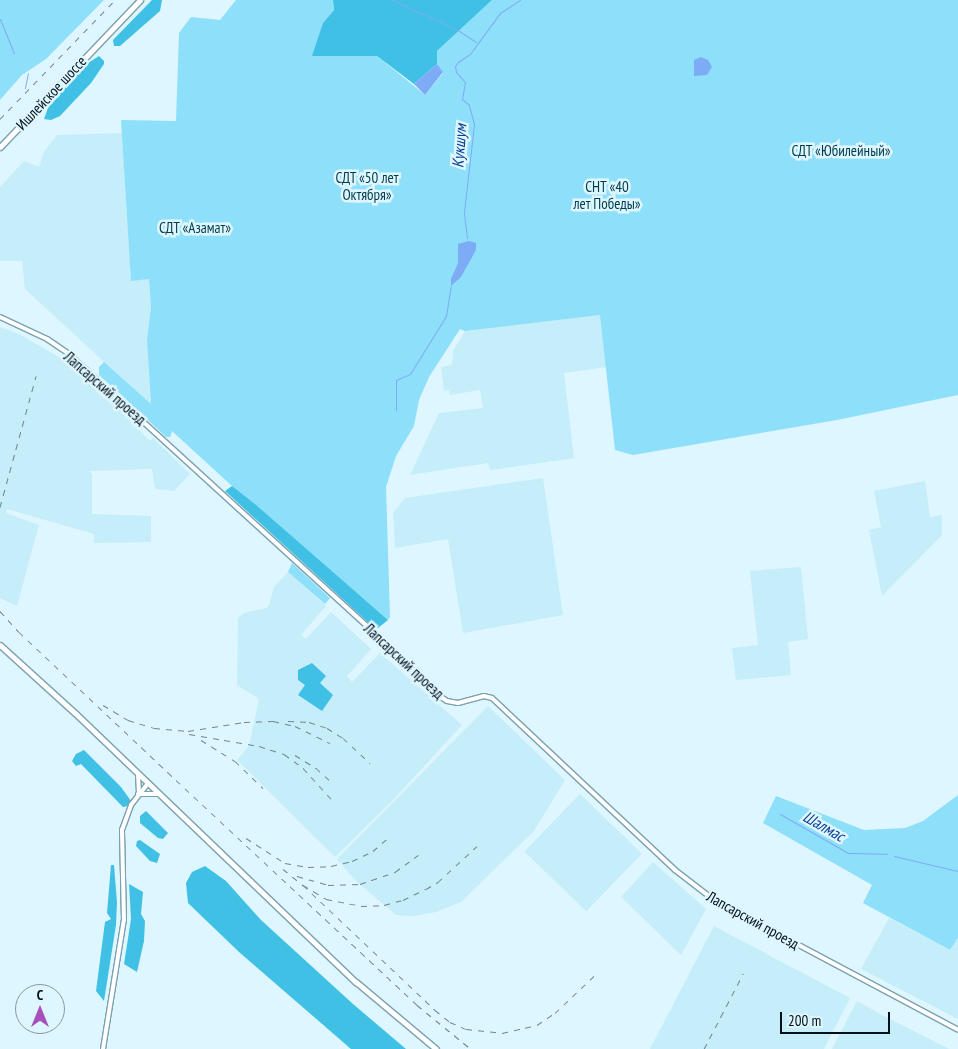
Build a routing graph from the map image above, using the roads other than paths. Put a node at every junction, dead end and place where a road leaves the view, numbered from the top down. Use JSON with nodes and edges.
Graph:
{"nodes":[{"id":1,"x":140,"y":0,"type":"edge"},
{"id":2,"x":0,"y":147,"type":"edge"},
{"id":3,"x":0,"y":317,"type":"edge"},
{"id":4,"x":0,"y":645,"type":"edge"},
{"id":5,"x":138,"y":774,"type":"junction"},
{"id":6,"x":148,"y":783,"type":"junction"},
{"id":7,"x":138,"y":794,"type":"junction"},
{"id":8,"x":160,"y":794,"type":"junction"},
{"id":9,"x":958,"y":1030,"type":"edge"},
{"id":10,"x":103,"y":1049,"type":"edge"},
{"id":11,"x":436,"y":1049,"type":"edge"}],
"edges":[{"from":1,"to":2,"type":"main road","name":"Ишлейское шоссе"},
{"from":3,"to":9,"type":"street","name":"Лапсарский проезд"},
{"from":4,"to":5,"type":"main road"},
{"from":5,"to":6,"type":"main road"},
{"from":5,"to":7,"type":"street"},
{"from":6,"to":7,"type":"street"},
{"from":6,"to":8,"type":"main road"},
{"from":7,"to":8,"type":"street"},
{"from":7,"to":10,"type":"street"},
{"from":8,"to":11,"type":"main road"}]}
